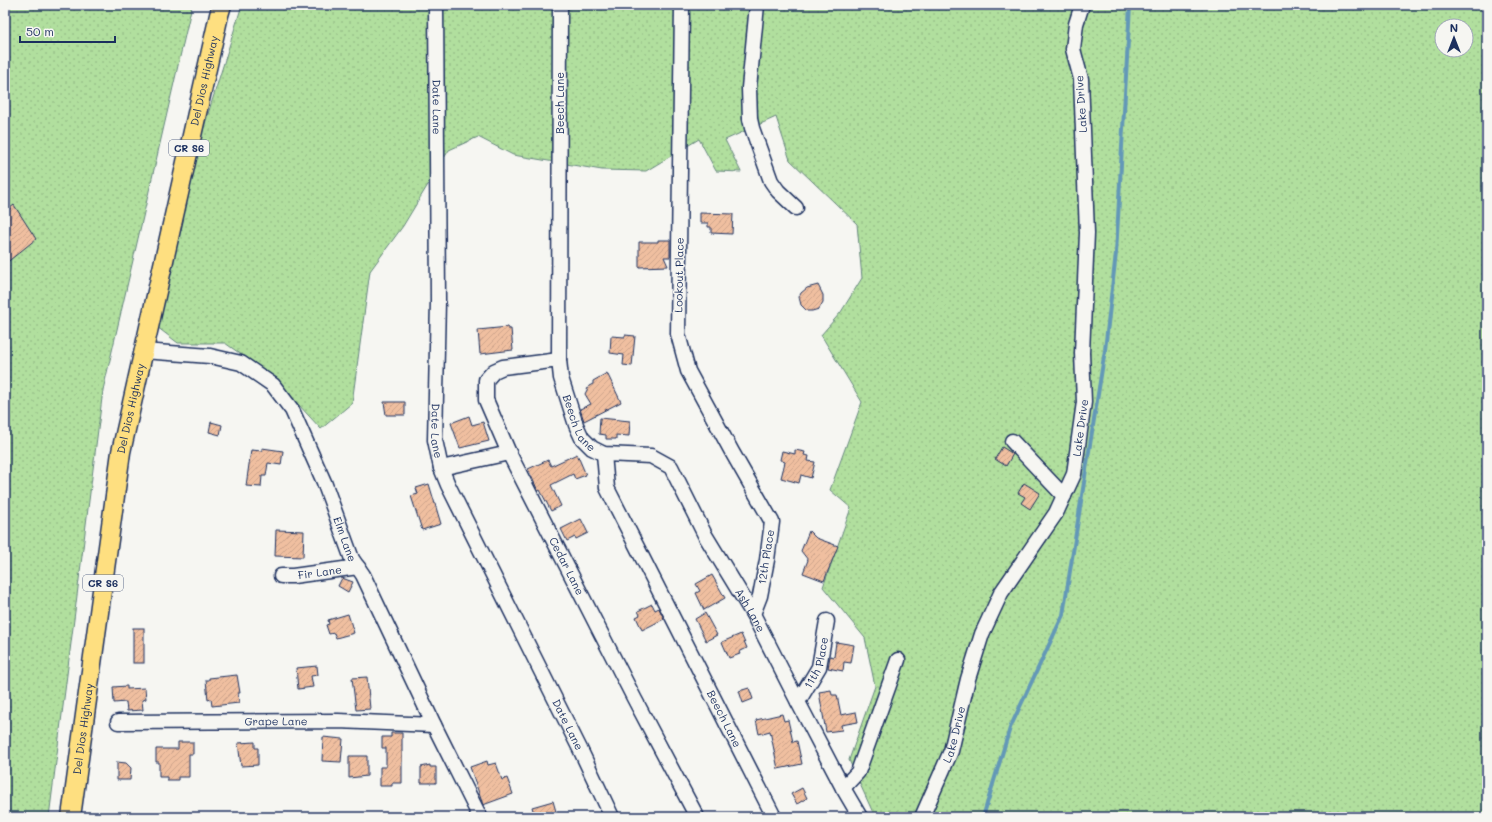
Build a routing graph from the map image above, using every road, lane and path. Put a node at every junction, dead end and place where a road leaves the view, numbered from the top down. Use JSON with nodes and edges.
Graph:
{"nodes":[{"id":1,"x":222,"y":5,"type":"edge"},
{"id":2,"x":436,"y":5,"type":"edge"},
{"id":3,"x":560,"y":5,"type":"edge"},
{"id":4,"x":682,"y":5,"type":"edge"},
{"id":5,"x":756,"y":5,"type":"edge"},
{"id":6,"x":1082,"y":5,"type":"edge"},
{"id":7,"x":796,"y":208,"type":"dead end"},
{"id":8,"x":143,"y":351,"type":"junction"},
{"id":9,"x":559,"y":360,"type":"junction"},
{"id":10,"x":1012,"y":441,"type":"dead end"},
{"id":11,"x":509,"y":453,"type":"junction"},
{"id":12,"x":604,"y":454,"type":"junction"},
{"id":13,"x":441,"y":468,"type":"junction"},
{"id":14,"x":1064,"y":496,"type":"junction"},
{"id":15,"x":772,"y":522,"type":"joint"},
{"id":16,"x":358,"y":567,"type":"junction"},
{"id":17,"x":281,"y":576,"type":"dead end"},
{"id":18,"x":752,"y":614,"type":"junction"},
{"id":19,"x":827,"y":621,"type":"dead end"},
{"id":20,"x":898,"y":660,"type":"dead end"},
{"id":21,"x":798,"y":702,"type":"junction"},
{"id":22,"x":118,"y":722,"type":"dead end"},
{"id":23,"x":434,"y":725,"type":"junction"},
{"id":24,"x":843,"y":788,"type":"junction"},
{"id":25,"x":71,"y":817,"type":"edge"},
{"id":26,"x":480,"y":817,"type":"edge"},
{"id":27,"x":612,"y":817,"type":"edge"},
{"id":28,"x":697,"y":817,"type":"edge"},
{"id":29,"x":774,"y":817,"type":"edge"},
{"id":30,"x":860,"y":817,"type":"edge"},
{"id":31,"x":922,"y":817,"type":"edge"}],
"edges":[{"from":1,"to":8,"type":"main road","name":"Del Dios Highway","number":"CR S6"},
{"from":2,"to":13,"type":"street","name":"Date Lane"},
{"from":3,"to":9,"type":"street","name":"Beech Lane"},
{"from":4,"to":15,"type":"street","name":"Lookout Place"},
{"from":5,"to":7,"type":"street"},
{"from":6,"to":14,"type":"street","name":"Lake Drive"},
{"from":8,"to":16,"type":"street","name":"Elm Lane"},
{"from":8,"to":25,"type":"main road","name":"Del Dios Highway","number":"CR S6"},
{"from":9,"to":11,"type":"street","name":"Cedar Lane"},
{"from":9,"to":12,"type":"street","name":"Beech Lane"},
{"from":10,"to":14,"type":"street"},
{"from":11,"to":13,"type":"street"},
{"from":11,"to":28,"type":"street","name":"Cedar Lane"},
{"from":12,"to":18,"type":"street","name":"Ash Lane"},
{"from":12,"to":29,"type":"street","name":"Beech Lane"},
{"from":13,"to":27,"type":"street","name":"Date Lane"},
{"from":14,"to":31,"type":"street","name":"Lake Drive"},
{"from":15,"to":18,"type":"street","name":"12th Place"},
{"from":16,"to":17,"type":"street","name":"Fir Lane"},
{"from":16,"to":23,"type":"street","name":"Elm Lane"},
{"from":18,"to":21,"type":"street","name":"Ash Lane"},
{"from":19,"to":21,"type":"street","name":"11th Place"},
{"from":20,"to":24,"type":"street"},
{"from":21,"to":24,"type":"street","name":"Ash Lane"},
{"from":22,"to":23,"type":"street","name":"Grape Lane"},
{"from":23,"to":26,"type":"street","name":"Elm Lane"},
{"from":24,"to":30,"type":"street","name":"Ash Lane"}]}
